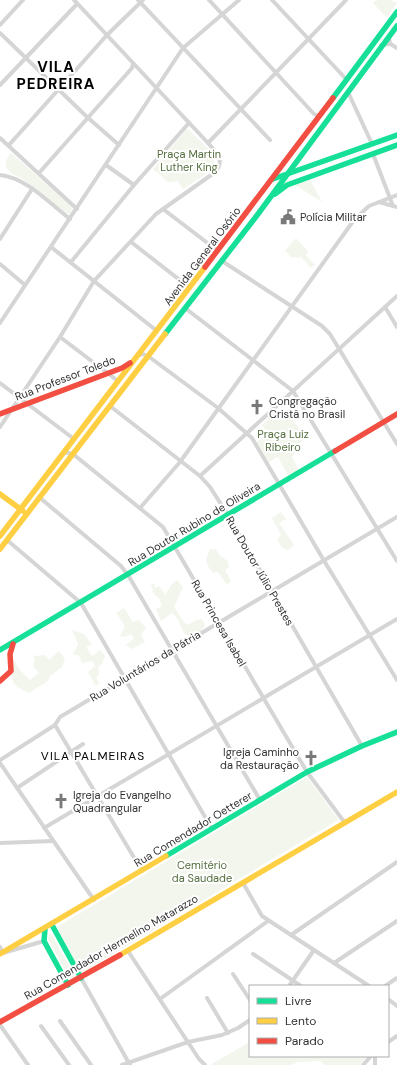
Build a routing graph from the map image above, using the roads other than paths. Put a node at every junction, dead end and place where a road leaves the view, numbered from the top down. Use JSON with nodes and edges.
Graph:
{"nodes":[{"id":1,"x":23,"y":0,"type":"edge"},
{"id":2,"x":209,"y":0,"type":"edge"},
{"id":3,"x":239,"y":0,"type":"edge"},
{"id":4,"x":272,"y":0,"type":"edge"},
{"id":5,"x":346,"y":0,"type":"edge"},
{"id":6,"x":141,"y":1,"type":"edge"},
{"id":7,"x":76,"y":2,"type":"edge"},
{"id":8,"x":397,"y":12,"type":"edge"},
{"id":9,"x":222,"y":14,"type":"junction"},
{"id":10,"x":0,"y":25,"type":"edge"},
{"id":11,"x":397,"y":26,"type":"edge"},
{"id":12,"x":0,"y":33,"type":"edge"},
{"id":13,"x":107,"y":36,"type":"junction"},
{"id":14,"x":377,"y":39,"type":"junction"},
{"id":15,"x":309,"y":40,"type":"junction"},
{"id":16,"x":385,"y":42,"type":"junction"},
{"id":17,"x":183,"y":48,"type":"junction"},
{"id":18,"x":397,"y":48,"type":"edge"},
{"id":19,"x":26,"y":58,"type":"junction"},
{"id":20,"x":133,"y":64,"type":"junction"},
{"id":21,"x":276,"y":74,"type":"junction"},
{"id":22,"x":346,"y":79,"type":"junction"},
{"id":23,"x":0,"y":85,"type":"edge"},
{"id":24,"x":157,"y":88,"type":"junction"},
{"id":25,"x":59,"y":90,"type":"junction"},
{"id":26,"x":348,"y":92,"type":"junction"},
{"id":27,"x":240,"y":110,"type":"junction"},
{"id":28,"x":319,"y":116,"type":"junction"},
{"id":29,"x":88,"y":118,"type":"junction"},
{"id":30,"x":189,"y":123,"type":"junction"},
{"id":31,"x":397,"y":135,"type":"edge"},
{"id":32,"x":0,"y":138,"type":"edge"},
{"id":33,"x":270,"y":140,"type":"dead end"},
{"id":34,"x":208,"y":143,"type":"junction"},
{"id":35,"x":372,"y":144,"type":"junction"},
{"id":36,"x":119,"y":145,"type":"junction"},
{"id":37,"x":397,"y":145,"type":"edge"},
{"id":38,"x":9,"y":146,"type":"junction"},
{"id":39,"x":373,"y":154,"type":"junction"},
{"id":40,"x":106,"y":165,"type":"junction"},
{"id":41,"x":39,"y":174,"type":"junction"},
{"id":42,"x":288,"y":174,"type":"junction"},
{"id":43,"x":0,"y":175,"type":"edge"},
{"id":44,"x":272,"y":180,"type":"junction"},
{"id":45,"x":134,"y":185,"type":"junction"},
{"id":46,"x":32,"y":189,"type":"junction"},
{"id":47,"x":397,"y":195,"type":"edge"},
{"id":48,"x":390,"y":198,"type":"junction"},
{"id":49,"x":378,"y":202,"type":"junction"},
{"id":50,"x":265,"y":204,"type":"junction"},
{"id":51,"x":395,"y":207,"type":"edge"},
{"id":52,"x":77,"y":208,"type":"junction"},
{"id":53,"x":163,"y":209,"type":"junction"},
{"id":54,"x":70,"y":219,"type":"junction"},
{"id":55,"x":0,"y":239,"type":"edge"},
{"id":56,"x":131,"y":242,"type":"junction"},
{"id":57,"x":51,"y":246,"type":"junction"},
{"id":58,"x":218,"y":251,"type":"junction"},
{"id":59,"x":222,"y":261,"type":"junction"},
{"id":60,"x":71,"y":262,"type":"junction"},
{"id":61,"x":0,"y":264,"type":"edge"},
{"id":62,"x":94,"y":281,"type":"junction"},
{"id":63,"x":25,"y":285,"type":"junction"},
{"id":64,"x":190,"y":288,"type":"junction"},
{"id":65,"x":397,"y":296,"type":"edge"},
{"id":66,"x":292,"y":306,"type":"junction"},
{"id":67,"x":385,"y":307,"type":"junction"},
{"id":68,"x":185,"y":308,"type":"junction"},
{"id":69,"x":0,"y":323,"type":"edge"},
{"id":70,"x":397,"y":327,"type":"edge"},
{"id":71,"x":157,"y":331,"type":"junction"},
{"id":72,"x":60,"y":337,"type":"junction"},
{"id":73,"x":339,"y":349,"type":"junction"},
{"id":74,"x":148,"y":356,"type":"junction"},
{"id":75,"x":137,"y":357,"type":"junction"},
{"id":76,"x":253,"y":360,"type":"junction"},
{"id":77,"x":107,"y":373,"type":"junction"},
{"id":78,"x":118,"y":381,"type":"junction"},
{"id":79,"x":0,"y":383,"type":"edge"},
{"id":80,"x":293,"y":391,"type":"junction"},
{"id":81,"x":19,"y":398,"type":"junction"},
{"id":82,"x":27,"y":404,"type":"junction"},
{"id":83,"x":110,"y":406,"type":"junction"},
{"id":84,"x":218,"y":408,"type":"junction"},
{"id":85,"x":12,"y":409,"type":"junction"},
{"id":86,"x":0,"y":414,"type":"edge"},
{"id":87,"x":397,"y":414,"type":"edge"},
{"id":88,"x":384,"y":422,"type":"junction"},
{"id":89,"x":1,"y":425,"type":"edge"},
{"id":90,"x":247,"y":433,"type":"junction"},
{"id":91,"x":74,"y":439,"type":"junction"},
{"id":92,"x":397,"y":444,"type":"edge"},
{"id":93,"x":64,"y":452,"type":"junction"},
{"id":94,"x":74,"y":454,"type":"junction"},
{"id":95,"x":331,"y":454,"type":"junction"},
{"id":96,"x":180,"y":462,"type":"junction"},
{"id":97,"x":200,"y":476,"type":"junction"},
{"id":98,"x":279,"y":485,"type":"junction"},
{"id":99,"x":0,"y":494,"type":"edge"},
{"id":100,"x":39,"y":497,"type":"junction"},
{"id":101,"x":140,"y":508,"type":"junction"},
{"id":102,"x":20,"y":510,"type":"junction"},
{"id":103,"x":29,"y":510,"type":"junction"},
{"id":104,"x":228,"y":515,"type":"junction"},
{"id":105,"x":397,"y":517,"type":"edge"},
{"id":106,"x":377,"y":529,"type":"junction"},
{"id":107,"x":0,"y":536,"type":"edge"},
{"id":108,"x":7,"y":540,"type":"junction"},
{"id":109,"x":174,"y":547,"type":"junction"},
{"id":110,"x":0,"y":549,"type":"edge"},
{"id":111,"x":324,"y":560,"type":"junction"},
{"id":112,"x":397,"y":561,"type":"edge"},
{"id":113,"x":128,"y":575,"type":"junction"},
{"id":114,"x":272,"y":591,"type":"junction"},
{"id":115,"x":81,"y":603,"type":"junction"},
{"id":116,"x":397,"y":619,"type":"edge"},
{"id":117,"x":218,"y":622,"type":"junction"},
{"id":118,"x":370,"y":635,"type":"junction"},
{"id":119,"x":13,"y":644,"type":"junction"},
{"id":120,"x":0,"y":650,"type":"edge"},
{"id":121,"x":172,"y":650,"type":"junction"},
{"id":122,"x":10,"y":664,"type":"junction"},
{"id":123,"x":316,"y":667,"type":"junction"},
{"id":124,"x":125,"y":679,"type":"junction"},
{"id":125,"x":397,"y":680,"type":"edge"},
{"id":126,"x":0,"y":681,"type":"edge"},
{"id":127,"x":263,"y":698,"type":"junction"},
{"id":128,"x":55,"y":725,"type":"junction"},
{"id":129,"x":217,"y":726,"type":"junction"},
{"id":130,"x":397,"y":732,"type":"edge"},
{"id":131,"x":83,"y":744,"type":"dead end"},
{"id":132,"x":362,"y":746,"type":"junction"},
{"id":133,"x":71,"y":752,"type":"junction"},
{"id":134,"x":169,"y":754,"type":"junction"},
{"id":135,"x":0,"y":761,"type":"edge"},
{"id":136,"x":308,"y":772,"type":"junction"},
{"id":137,"x":17,"y":788,"type":"junction"},
{"id":138,"x":397,"y":792,"type":"edge"},
{"id":139,"x":97,"y":797,"type":"junction"},
{"id":140,"x":260,"y":800,"type":"junction"},
{"id":141,"x":345,"y":822,"type":"junction"},
{"id":142,"x":44,"y":828,"type":"junction"},
{"id":143,"x":212,"y":829,"type":"junction"},
{"id":144,"x":53,"y":841,"type":"junction"},
{"id":145,"x":0,"y":842,"type":"edge"},
{"id":146,"x":397,"y":862,"type":"edge"},
{"id":147,"x":142,"y":871,"type":"junction"},
{"id":148,"x":243,"y":883,"type":"junction"},
{"id":149,"x":94,"y":900,"type":"junction"},
{"id":150,"x":268,"y":921,"type":"junction"},
{"id":151,"x":397,"y":921,"type":"edge"},
{"id":152,"x":52,"y":925,"type":"junction"},
{"id":153,"x":45,"y":929,"type":"junction"},
{"id":154,"x":56,"y":934,"type":"junction"},
{"id":155,"x":292,"y":936,"type":"junction"},
{"id":156,"x":44,"y":940,"type":"junction"},
{"id":157,"x":314,"y":950,"type":"junction"},
{"id":158,"x":1,"y":951,"type":"edge"},
{"id":159,"x":128,"y":951,"type":"junction"},
{"id":160,"x":253,"y":954,"type":"dead end"},
{"id":161,"x":334,"y":963,"type":"junction"},
{"id":162,"x":232,"y":974,"type":"dead end"},
{"id":163,"x":81,"y":978,"type":"junction"},
{"id":164,"x":397,"y":978,"type":"edge"},
{"id":165,"x":293,"y":980,"type":"junction"},
{"id":166,"x":68,"y":984,"type":"junction"},
{"id":167,"x":290,"y":985,"type":"edge"},
{"id":168,"x":300,"y":985,"type":"edge"},
{"id":169,"x":367,"y":985,"type":"edge"},
{"id":170,"x":386,"y":985,"type":"edge"},
{"id":171,"x":207,"y":998,"type":"dead end"},
{"id":172,"x":160,"y":999,"type":"junction"},
{"id":173,"x":249,"y":999,"type":"edge"},
{"id":174,"x":389,"y":1000,"type":"edge"},
{"id":175,"x":397,"y":1006,"type":"edge"},
{"id":176,"x":60,"y":1021,"type":"dead end"},
{"id":177,"x":249,"y":1021,"type":"edge"},
{"id":178,"x":0,"y":1022,"type":"edge"},
{"id":179,"x":0,"y":1025,"type":"edge"},
{"id":180,"x":41,"y":1026,"type":"dead end"},
{"id":181,"x":228,"y":1033,"type":"junction"},
{"id":182,"x":188,"y":1042,"type":"junction"},
{"id":183,"x":370,"y":1057,"type":"edge"},
{"id":184,"x":130,"y":1064,"type":"edge"},
{"id":185,"x":28,"y":1065,"type":"edge"},
{"id":186,"x":68,"y":1065,"type":"edge"},
{"id":187,"x":90,"y":1065,"type":"edge"},
{"id":188,"x":122,"y":1065,"type":"edge"},
{"id":189,"x":205,"y":1065,"type":"edge"},
{"id":190,"x":363,"y":1065,"type":"edge"}],
"edges":[{"from":1,"to":10,"type":"street"},
{"from":2,"to":9,"type":"street"},
{"from":3,"to":9,"type":"street"},
{"from":4,"to":15,"type":"street"},
{"from":5,"to":15,"type":"street"},
{"from":6,"to":13,"type":"street"},
{"from":6,"to":17,"type":"street"},
{"from":7,"to":13,"type":"street"},
{"from":7,"to":19,"type":"street"},
{"from":8,"to":14,"type":"main road","name":"Avenida General Osório"},
{"from":9,"to":17,"type":"street"},
{"from":9,"to":21,"type":"street"},
{"from":11,"to":16,"type":"main road","name":"Avenida General Osório"},
{"from":12,"to":19,"type":"street"},
{"from":13,"to":20,"type":"street"},
{"from":13,"to":25,"type":"street"},
{"from":14,"to":16,"type":"main road"},
{"from":14,"to":22,"type":"main road","name":"Avenida General Osório"},
{"from":15,"to":21,"type":"street"},
{"from":15,"to":22,"type":"street"},
{"from":16,"to":18,"type":"street"},
{"from":16,"to":26,"type":"main road","name":"Avenida General Osório"},
{"from":17,"to":24,"type":"street"},
{"from":17,"to":27,"type":"street"},
{"from":19,"to":23,"type":"street"},
{"from":19,"to":25,"type":"street"},
{"from":20,"to":24,"type":"street"},
{"from":20,"to":29,"type":"street"},
{"from":21,"to":27,"type":"street"},
{"from":21,"to":28,"type":"street"},
{"from":22,"to":28,"type":"main road","name":"Avenida General Osório"},
{"from":24,"to":30,"type":"street"},
{"from":24,"to":36,"type":"street"},
{"from":25,"to":29,"type":"street"},
{"from":25,"to":38,"type":"street"},
{"from":26,"to":35,"type":"street"},
{"from":26,"to":42,"type":"main road","name":"Avenida General Osório"},
{"from":27,"to":33,"type":"street"},
{"from":27,"to":34,"type":"street"},
{"from":28,"to":44,"type":"main road","name":"Avenida General Osório"},
{"from":29,"to":36,"type":"street"},
{"from":29,"to":41,"type":"street"},
{"from":30,"to":34,"type":"street"},
{"from":30,"to":45,"type":"street"},
{"from":31,"to":35,"type":"main road"},
{"from":32,"to":38,"type":"street"},
{"from":34,"to":53,"type":"street"},
{"from":35,"to":42,"type":"main road"},
{"from":36,"to":40,"type":"street"},
{"from":37,"to":39,"type":"main road"},
{"from":38,"to":41,"type":"street"},
{"from":39,"to":48,"type":"street"},
{"from":39,"to":50,"type":"main road"},
{"from":40,"to":45,"type":"street"},
{"from":40,"to":52,"type":"street"},
{"from":41,"to":52,"type":"street"},
{"from":42,"to":44,"type":"main road"},
{"from":42,"to":50,"type":"main road","name":"Avenida General Osório"},
{"from":43,"to":46,"type":"street"},
{"from":44,"to":58,"type":"main road","name":"Avenida General Osório"},
{"from":45,"to":60,"type":"street"},
{"from":46,"to":54,"type":"street"},
{"from":46,"to":55,"type":"street"},
{"from":47,"to":48,"type":"street"},
{"from":48,"to":49,"type":"street"},
{"from":48,"to":51,"type":"street"},
{"from":49,"to":51,"type":"street"},
{"from":49,"to":66,"type":"street"},
{"from":50,"to":59,"type":"main road","name":"Avenida General Osório"},
{"from":52,"to":54,"type":"street"},
{"from":53,"to":56,"type":"street"},
{"from":53,"to":58,"type":"street"},
{"from":54,"to":57,"type":"street"},
{"from":56,"to":62,"type":"street"},
{"from":56,"to":64,"type":"street"},
{"from":57,"to":60,"type":"street"},
{"from":57,"to":63,"type":"street"},
{"from":58,"to":64,"type":"main road","name":"Avenida General Osório"},
{"from":59,"to":66,"type":"street"},
{"from":59,"to":68,"type":"main road","name":"Avenida General Osório"},
{"from":60,"to":62,"type":"street"},
{"from":61,"to":63,"type":"street"},
{"from":62,"to":71,"type":"street"},
{"from":62,"to":72,"type":"street"},
{"from":63,"to":69,"type":"street"},
{"from":64,"to":71,"type":"main road","name":"Avenida General Osório"},
{"from":65,"to":67,"type":"street"},
{"from":66,"to":73,"type":"street"},
{"from":66,"to":76,"type":"street"},
{"from":67,"to":70,"type":"street"},
{"from":67,"to":73,"type":"street"},
{"from":68,"to":74,"type":"main road","name":"Avenida General Osório"},
{"from":68,"to":76,"type":"street"},
{"from":71,"to":75,"type":"main road","name":"Avenida General Osório"},
{"from":72,"to":77,"type":"street"},
{"from":72,"to":81,"type":"street"},
{"from":73,"to":80,"type":"street"},
{"from":73,"to":88,"type":"street"},
{"from":74,"to":75,"type":"street"},
{"from":74,"to":83,"type":"main road","name":"Avenida General Osório"},
{"from":74,"to":84,"type":"street"},
{"from":75,"to":77,"type":"main road","name":"Rua Professor Toledo"},
{"from":75,"to":78,"type":"main road","name":"Avenida General Osório"},
{"from":76,"to":80,"type":"street"},
{"from":76,"to":84,"type":"street"},
{"from":77,"to":78,"type":"street"},
{"from":77,"to":82,"type":"main road","name":"Rua Professor Toledo"},
{"from":78,"to":91,"type":"main road","name":"Avenida General Osório"},
{"from":79,"to":81,"type":"street"},
{"from":80,"to":90,"type":"street"},
{"from":80,"to":95,"type":"street"},
{"from":81,"to":82,"type":"street"},
{"from":81,"to":85,"type":"street"},
{"from":82,"to":85,"type":"main road","name":"Rua Professor Toledo"},
{"from":82,"to":91,"type":"street"},
{"from":83,"to":94,"type":"main road","name":"Avenida General Osório"},
{"from":83,"to":96,"type":"street","name":"Rua Doutor Júlio Prestes"},
{"from":84,"to":90,"type":"street"},
{"from":84,"to":96,"type":"street"},
{"from":85,"to":86,"type":"main road","name":"Rua Professor Toledo"},
{"from":85,"to":89,"type":"street"},
{"from":87,"to":88,"type":"main road","name":"Rua Doutor Rubino de Oliveira"},
{"from":88,"to":92,"type":"street"},
{"from":88,"to":95,"type":"main road","name":"Rua Doutor Rubino de Oliveira"},
{"from":90,"to":97,"type":"street"},
{"from":90,"to":98,"type":"street"},
{"from":91,"to":93,"type":"main road","name":"Avenida General Osório"},
{"from":93,"to":94,"type":"street","name":"Rua Princesa Isabel"},
{"from":93,"to":102,"type":"main road","name":"Avenida General Osório"},
{"from":94,"to":100,"type":"main road","name":"Avenida General Osório"},
{"from":94,"to":101,"type":"street","name":"Rua Princesa Isabel"},
{"from":95,"to":98,"type":"main road","name":"Rua Doutor Rubino de Oliveira"},
{"from":95,"to":106,"type":"street"},
{"from":96,"to":97,"type":"street","name":"Rua Doutor Júlio Prestes"},
{"from":96,"to":101,"type":"street"},
{"from":97,"to":104,"type":"street","name":"Rua Doutor Júlio Prestes"},
{"from":98,"to":104,"type":"main road","name":"Rua Doutor Rubino de Oliveira"},
{"from":98,"to":111,"type":"street"},
{"from":99,"to":102,"type":"main road"},
{"from":100,"to":103,"type":"main road","name":"Avenida General Osório"},
{"from":100,"to":113,"type":"street"},
{"from":101,"to":109,"type":"street","name":"Rua Princesa Isabel"},
{"from":102,"to":103,"type":"main road"},
{"from":102,"to":107,"type":"main road","name":"Avenida General Osório"},
{"from":103,"to":108,"type":"main road","name":"Avenida General Osório"},
{"from":104,"to":109,"type":"main road","name":"Rua Doutor Rubino de Oliveira"},
{"from":104,"to":114,"type":"street","name":"Rua Doutor Júlio Prestes"},
{"from":105,"to":106,"type":"street","name":"Rua Voluntários da Pátria"},
{"from":106,"to":111,"type":"street","name":"Rua Voluntários da Pátria"},
{"from":106,"to":112,"type":"street"},
{"from":108,"to":110,"type":"main road","name":"Avenida General Osório"},
{"from":108,"to":115,"type":"street"},
{"from":109,"to":113,"type":"main road","name":"Rua Doutor Rubino de Oliveira"},
{"from":109,"to":117,"type":"street","name":"Rua Princesa Isabel"},
{"from":111,"to":114,"type":"street","name":"Rua Voluntários da Pátria"},
{"from":111,"to":118,"type":"street"},
{"from":113,"to":115,"type":"main road","name":"Rua Doutor Rubino de Oliveira"},
{"from":113,"to":121,"type":"street"},
{"from":114,"to":117,"type":"street","name":"Rua Voluntários da Pátria"},
{"from":114,"to":123,"type":"street","name":"Rua Doutor Júlio Prestes"},
{"from":115,"to":119,"type":"main road","name":"Rua Doutor Rubino de Oliveira"},
{"from":115,"to":124,"type":"street"},
{"from":116,"to":118,"type":"street"},
{"from":117,"to":121,"type":"street","name":"Rua Voluntários da Pátria"},
{"from":117,"to":127,"type":"street","name":"Rua Princesa Isabel"},
{"from":118,"to":123,"type":"street"},
{"from":118,"to":125,"type":"street"},
{"from":119,"to":120,"type":"main road","name":"Rua Doutor Rubino de Oliveira"},
{"from":119,"to":122,"type":"main road"},
{"from":120,"to":122,"type":"main road"},
{"from":121,"to":124,"type":"street","name":"Rua Voluntários da Pátria"},
{"from":121,"to":129,"type":"street"},
{"from":122,"to":126,"type":"main road"},
{"from":123,"to":127,"type":"street"},
{"from":123,"to":132,"type":"street","name":"Rua Doutor Júlio Prestes"},
{"from":124,"to":128,"type":"street","name":"Rua Voluntários da Pátria"},
{"from":124,"to":134,"type":"street"},
{"from":127,"to":129,"type":"street"},
{"from":127,"to":136,"type":"street","name":"Rua Princesa Isabel"},
{"from":128,"to":133,"type":"street"},
{"from":128,"to":135,"type":"street","name":"Rua Voluntários da Pátria"},
{"from":129,"to":134,"type":"street"},
{"from":129,"to":140,"type":"street"},
{"from":130,"to":132,"type":"main road","name":"Rua Comendador Oetterer"},
{"from":131,"to":133,"type":"street"},
{"from":132,"to":136,"type":"main road","name":"Rua Comendador Oetterer"},
{"from":133,"to":137,"type":"street"},
{"from":133,"to":139,"type":"street"},
{"from":134,"to":139,"type":"street"},
{"from":134,"to":143,"type":"street"},
{"from":135,"to":137,"type":"street"},
{"from":136,"to":140,"type":"main road","name":"Rua Comendador Oetterer"},
{"from":136,"to":141,"type":"street","name":"Rua Princesa Isabel"},
{"from":137,"to":142,"type":"street"},
{"from":138,"to":141,"type":"main road","name":"Rua Comendador Hermelino Matarazzo"},
{"from":139,"to":142,"type":"street"},
{"from":139,"to":147,"type":"street"},
{"from":140,"to":143,"type":"main road","name":"Rua Comendador Oetterer"},
{"from":141,"to":148,"type":"main road","name":"Rua Comendador Hermelino Matarazzo"},
{"from":142,"to":144,"type":"street"},
{"from":143,"to":147,"type":"main road","name":"Rua Comendador Oetterer"},
{"from":144,"to":145,"type":"street"},
{"from":144,"to":149,"type":"street"},
{"from":146,"to":155,"type":"street"},
{"from":147,"to":149,"type":"main road","name":"Rua Comendador Oetterer"},
{"from":148,"to":150,"type":"street"},
{"from":148,"to":159,"type":"main road","name":"Rua Comendador Hermelino Matarazzo"},
{"from":149,"to":152,"type":"main road","name":"Rua Comendador Oetterer"},
{"from":150,"to":155,"type":"street"},
{"from":150,"to":172,"type":"street"},
{"from":151,"to":161,"type":"street"},
{"from":152,"to":153,"type":"main road","name":"Rua Comendador Oetterer"},
{"from":152,"to":154,"type":"main road"},
{"from":153,"to":156,"type":"main road"},
{"from":153,"to":158,"type":"main road","name":"Rua Comendador Oetterer"},
{"from":154,"to":156,"type":"main road"},
{"from":154,"to":163,"type":"main road"},
{"from":155,"to":157,"type":"street"},
{"from":156,"to":158,"type":"street","name":"Rua Comendador Oetterer"},
{"from":156,"to":166,"type":"main road"},
{"from":157,"to":161,"type":"street"},
{"from":157,"to":165,"type":"street"},
{"from":159,"to":163,"type":"main road","name":"Rua Comendador Hermelino Matarazzo"},
{"from":159,"to":172,"type":"street"},
{"from":160,"to":165,"type":"street"},
{"from":161,"to":169,"type":"street"},
{"from":162,"to":173,"type":"street"},
{"from":163,"to":166,"type":"main road","name":"Rua Comendador Hermelino Matarazzo"},
{"from":163,"to":184,"type":"street"},
{"from":164,"to":170,"type":"street"},
{"from":165,"to":167,"type":"street"},
{"from":165,"to":168,"type":"street"},
{"from":166,"to":178,"type":"main road","name":"Rua Comendador Hermelino Matarazzo"},
{"from":171,"to":181,"type":"street"},
{"from":172,"to":182,"type":"street"},
{"from":174,"to":175,"type":"street"},
{"from":176,"to":187,"type":"street"},
{"from":177,"to":181,"type":"street"},
{"from":179,"to":185,"type":"street"},
{"from":180,"to":186,"type":"street"},
{"from":181,"to":182,"type":"street"},
{"from":182,"to":184,"type":"street"},
{"from":182,"to":189,"type":"street"},
{"from":183,"to":190,"type":"street"},
{"from":184,"to":188,"type":"street"}]}
